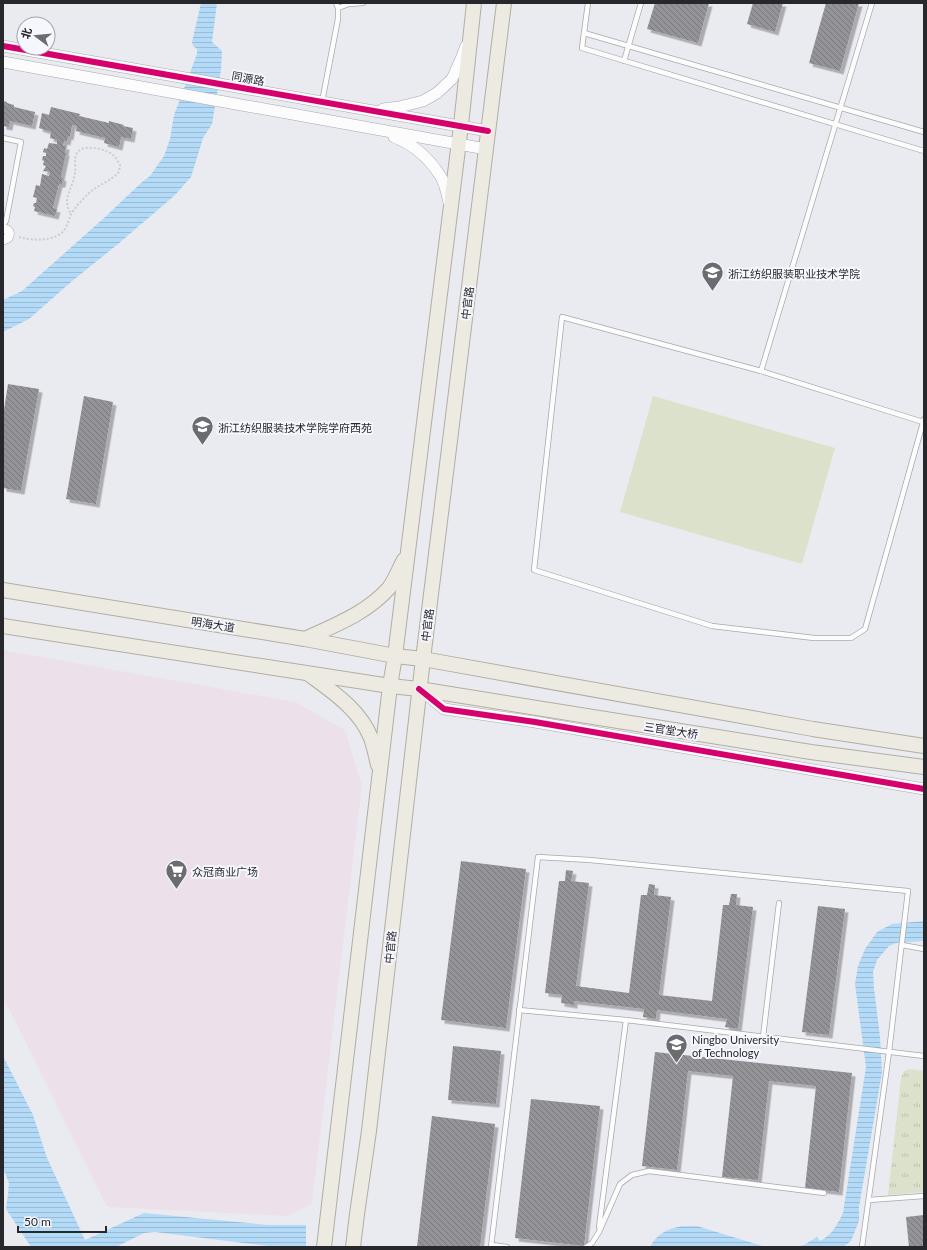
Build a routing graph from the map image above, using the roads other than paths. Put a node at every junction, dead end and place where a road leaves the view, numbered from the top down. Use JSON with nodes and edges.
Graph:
{"nodes":[{"id":1,"x":363,"y":3,"type":"edge"},
{"id":2,"x":474,"y":3,"type":"edge"},
{"id":3,"x":504,"y":3,"type":"edge"},
{"id":4,"x":588,"y":3,"type":"edge"},
{"id":5,"x":641,"y":3,"type":"edge"},
{"id":6,"x":872,"y":3,"type":"edge"},
{"id":7,"x":337,"y":5,"type":"edge"},
{"id":8,"x":471,"y":30,"type":"junction"},
{"id":9,"x":584,"y":33,"type":"junction"},
{"id":10,"x":3,"y":46,"type":"edge"},
{"id":11,"x":628,"y":46,"type":"junction"},
{"id":12,"x":624,"y":61,"type":"junction"},
{"id":13,"x":3,"y":62,"type":"edge"},
{"id":14,"x":322,"y":102,"type":"junction"},
{"id":15,"x":840,"y":108,"type":"junction"},
{"id":16,"x":371,"y":110,"type":"junction"},
{"id":17,"x":835,"y":125,"type":"junction"},
{"id":18,"x":461,"y":126,"type":"junction"},
{"id":19,"x":369,"y":127,"type":"junction"},
{"id":20,"x":488,"y":131,"type":"junction"},
{"id":21,"x":924,"y":132,"type":"edge"},
{"id":22,"x":3,"y":138,"type":"edge"},
{"id":23,"x":458,"y":144,"type":"junction"},
{"id":24,"x":486,"y":149,"type":"junction"},
{"id":25,"x":924,"y":151,"type":"edge"},
{"id":26,"x":450,"y":208,"type":"junction"},
{"id":27,"x":3,"y":226,"type":"edge"},
{"id":28,"x":762,"y":371,"type":"junction"},
{"id":29,"x":923,"y":420,"type":"edge"},
{"id":30,"x":408,"y":551,"type":"junction"},
{"id":31,"x":3,"y":590,"type":"edge"},
{"id":32,"x":3,"y":626,"type":"edge"},
{"id":33,"x":305,"y":639,"type":"junction"},
{"id":34,"x":396,"y":656,"type":"junction"},
{"id":35,"x":423,"y":659,"type":"junction"},
{"id":36,"x":306,"y":672,"type":"junction"},
{"id":37,"x":390,"y":686,"type":"junction"},
{"id":38,"x":419,"y":689,"type":"junction"},
{"id":39,"x":924,"y":746,"type":"edge"},
{"id":40,"x":924,"y":767,"type":"edge"},
{"id":41,"x":380,"y":774,"type":"junction"},
{"id":42,"x":924,"y":789,"type":"edge"},
{"id":43,"x":779,"y":903,"type":"dead end"},
{"id":44,"x":902,"y":945,"type":"junction"},
{"id":45,"x":924,"y":949,"type":"edge"},
{"id":46,"x":519,"y":1010,"type":"junction"},
{"id":47,"x":626,"y":1020,"type":"junction"},
{"id":48,"x":764,"y":1037,"type":"junction"},
{"id":49,"x":890,"y":1052,"type":"junction"},
{"id":50,"x":924,"y":1056,"type":"edge"},
{"id":51,"x":824,"y":1193,"type":"dead end"},
{"id":52,"x":924,"y":1196,"type":"edge"},
{"id":53,"x":868,"y":1200,"type":"junction"},
{"id":54,"x":599,"y":1232,"type":"junction"},
{"id":55,"x":491,"y":1246,"type":"edge"},
{"id":56,"x":324,"y":1247,"type":"edge"},
{"id":57,"x":353,"y":1247,"type":"edge"},
{"id":58,"x":507,"y":1247,"type":"edge"},
{"id":59,"x":586,"y":1247,"type":"edge"},
{"id":60,"x":862,"y":1247,"type":"edge"}],
"edges":[{"from":1,"to":7,"type":"lane"},
{"from":2,"to":8,"type":"main road"},
{"from":3,"to":20,"type":"main road","name":"中官路"},
{"from":4,"to":9,"type":"lane"},
{"from":5,"to":11,"type":"lane"},
{"from":6,"to":15,"type":"lane"},
{"from":7,"to":14,"type":"lane"},
{"from":8,"to":16,"type":"street"},
{"from":8,"to":18,"type":"main road"},
{"from":9,"to":11,"type":"lane"},
{"from":9,"to":12,"type":"lane"},
{"from":10,"to":14,"type":"street","name":"同源路"},
{"from":11,"to":12,"type":"lane"},
{"from":11,"to":15,"type":"lane"},
{"from":12,"to":17,"type":"lane"},
{"from":13,"to":19,"type":"street"},
{"from":14,"to":16,"type":"street","name":"同源路"},
{"from":15,"to":17,"type":"lane"},
{"from":15,"to":21,"type":"lane"},
{"from":16,"to":18,"type":"street","name":"同源路"},
{"from":17,"to":25,"type":"lane"},
{"from":17,"to":28,"type":"lane"},
{"from":18,"to":20,"type":"street","name":"同源路"},
{"from":18,"to":23,"type":"main road"},
{"from":19,"to":23,"type":"street"},
{"from":19,"to":26,"type":"street"},
{"from":20,"to":24,"type":"main road","name":"中官路"},
{"from":22,"to":27,"type":"lane"},
{"from":23,"to":24,"type":"street"},
{"from":23,"to":26,"type":"main road"},
{"from":24,"to":35,"type":"main road","name":"中官路"},
{"from":26,"to":30,"type":"main road"},
{"from":28,"to":29,"type":"lane"},
{"from":28,"to":29,"type":"lane"},
{"from":30,"to":33,"type":"main road"},
{"from":30,"to":34,"type":"main road"},
{"from":31,"to":33,"type":"main road","name":"明海大道"},
{"from":32,"to":36,"type":"main road"},
{"from":33,"to":34,"type":"main road","name":"明海大道"},
{"from":34,"to":35,"type":"main road","name":"明海大道"},
{"from":34,"to":37,"type":"main road"},
{"from":35,"to":38,"type":"main road","name":"中官路"},
{"from":35,"to":39,"type":"main road"},
{"from":36,"to":37,"type":"main road"},
{"from":36,"to":41,"type":"main road"},
{"from":37,"to":38,"type":"main road"},
{"from":37,"to":41,"type":"main road"},
{"from":38,"to":40,"type":"main road","name":"三官堂大桥"},
{"from":38,"to":42,"type":"street"},
{"from":38,"to":57,"type":"main road","name":"中官路"},
{"from":41,"to":56,"type":"main road"},
{"from":43,"to":48,"type":"lane"},
{"from":44,"to":45,"type":"lane"},
{"from":44,"to":46,"type":"lane"},
{"from":44,"to":49,"type":"lane"},
{"from":46,"to":47,"type":"lane"},
{"from":46,"to":55,"type":"lane"},
{"from":47,"to":48,"type":"lane"},
{"from":47,"to":54,"type":"lane"},
{"from":48,"to":49,"type":"lane"},
{"from":49,"to":50,"type":"lane"},
{"from":49,"to":53,"type":"lane"},
{"from":51,"to":54,"type":"lane"},
{"from":52,"to":53,"type":"lane"},
{"from":53,"to":60,"type":"lane"},
{"from":54,"to":59,"type":"lane"},
{"from":55,"to":58,"type":"lane"}]}
